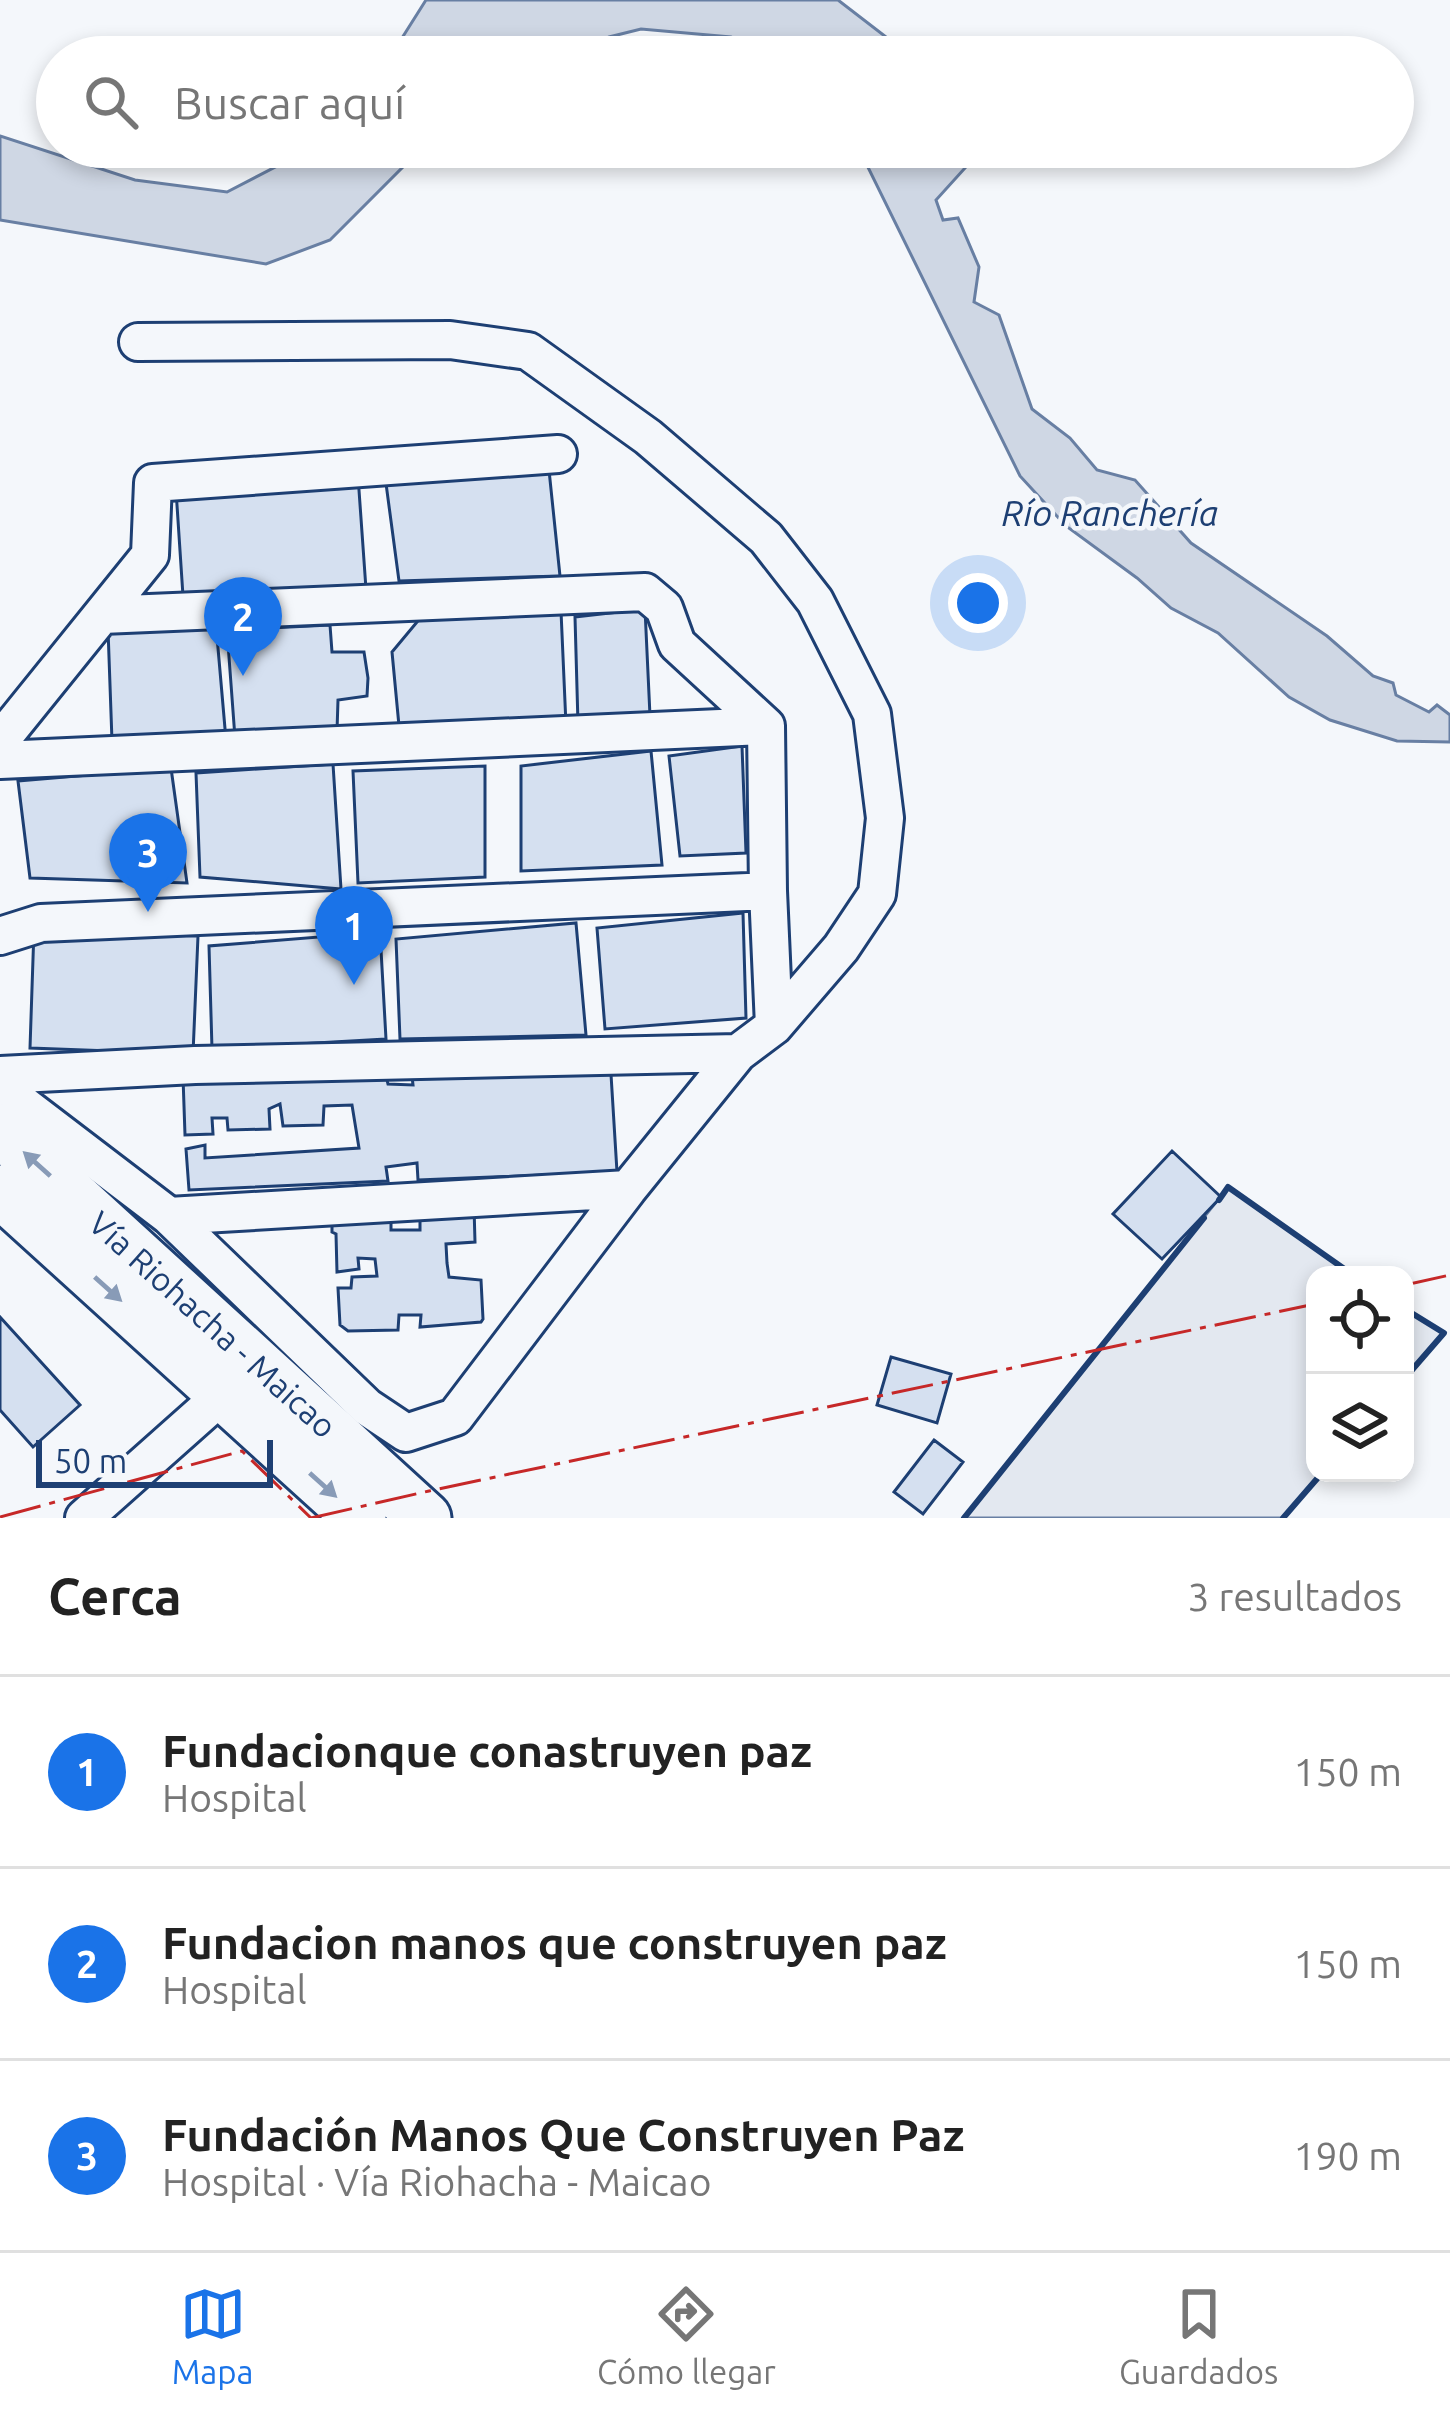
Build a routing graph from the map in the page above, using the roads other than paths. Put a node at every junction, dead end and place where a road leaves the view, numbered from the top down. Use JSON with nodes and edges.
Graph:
{"nodes":[{"id":1,"x":138,"y":343,"type":"dead end"},
{"id":2,"x":557,"y":454,"type":"dead end"},
{"id":3,"x":102,"y":615,"type":"junction"},
{"id":4,"x":766,"y":726,"type":"junction"},
{"id":5,"x":0,"y":741,"type":"edge"},
{"id":6,"x":0,"y":760,"type":"edge"},
{"id":7,"x":768,"y":892,"type":"junction"},
{"id":8,"x":0,"y":936,"type":"edge"},
{"id":9,"x":774,"y":1027,"type":"junction"},
{"id":10,"x":738,"y":1053,"type":"junction"},
{"id":11,"x":0,"y":1075,"type":"edge"},
{"id":12,"x":0,"y":1087,"type":"edge"},
{"id":13,"x":0,"y":1130,"type":"edge"},
{"id":14,"x":628,"y":1190,"type":"junction"},
{"id":15,"x":0,"y":1191,"type":"edge"},
{"id":16,"x":169,"y":1216,"type":"junction"},
{"id":17,"x":170,"y":1315,"type":"junction"},
{"id":18,"x":240,"y":1379,"type":"junction"},
{"id":19,"x":84,"y":1518,"type":"edge"},
{"id":20,"x":360,"y":1518,"type":"edge"},
{"id":21,"x":425,"y":1518,"type":"edge"}],
"edges":[{"from":1,"to":9,"type":"street"},
{"from":2,"to":3,"type":"street"},
{"from":3,"to":4,"type":"street"},
{"from":3,"to":5,"type":"street"},
{"from":4,"to":6,"type":"street"},
{"from":4,"to":7,"type":"street"},
{"from":7,"to":8,"type":"street"},
{"from":7,"to":9,"type":"street"},
{"from":9,"to":10,"type":"street"},
{"from":10,"to":11,"type":"street"},
{"from":10,"to":14,"type":"street"},
{"from":12,"to":16,"type":"street"},
{"from":17,"to":13,"type":"highway","name":"Vía Riohacha - Maicao","one_way":true},
{"from":14,"to":16,"type":"street"},
{"from":14,"to":16,"type":"street"},
{"from":15,"to":17,"type":"highway","name":"Vía Riohacha - Maicao","one_way":true},
{"from":17,"to":18,"type":"highway","name":"Vía Riohacha - Maicao"},
{"from":18,"to":19,"type":"street"},
{"from":18,"to":20,"type":"highway","name":"Vía Riohacha - Maicao","one_way":true},
{"from":18,"to":21,"type":"highway","name":"Vía Riohacha - Maicao"}]}
